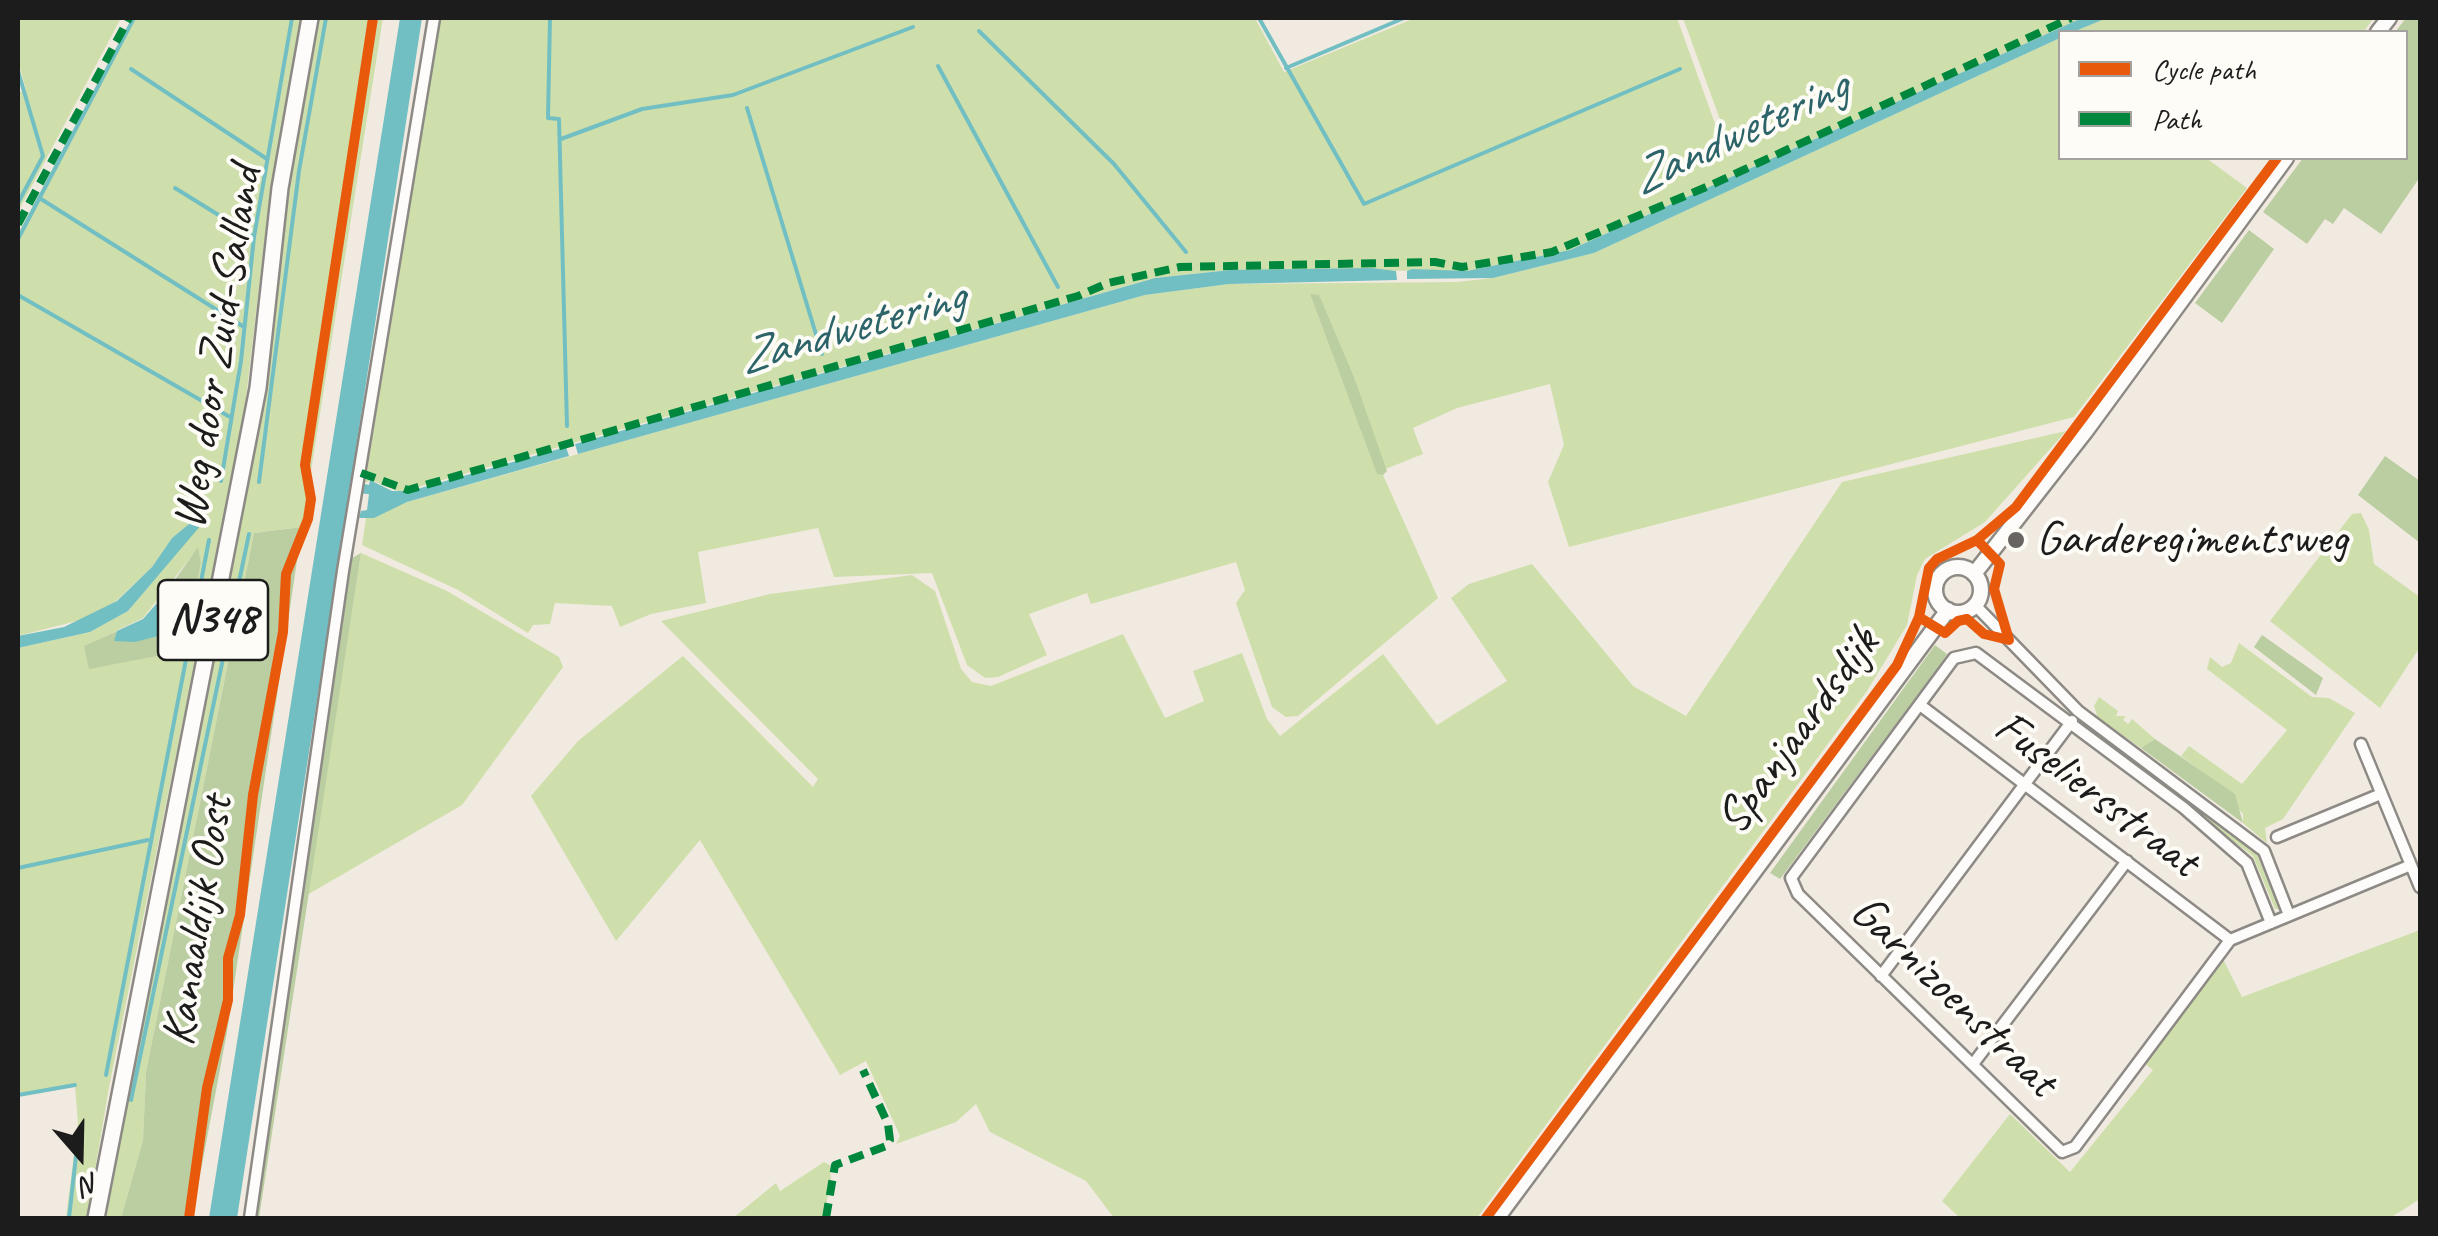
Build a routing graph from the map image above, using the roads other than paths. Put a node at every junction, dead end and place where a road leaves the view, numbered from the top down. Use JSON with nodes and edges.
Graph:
{"nodes":[{"id":1,"x":310,"y":18,"type":"edge"},
{"id":2,"x":434,"y":18,"type":"edge"},
{"id":3,"x":2285,"y":160,"type":"edge"},
{"id":4,"x":1974,"y":574,"type":"junction"},
{"id":5,"x":1975,"y":605,"type":"junction"},
{"id":6,"x":1948,"y":610,"type":"junction"},
{"id":7,"x":1920,"y":705,"type":"junction"},
{"id":8,"x":2078,"y":710,"type":"junction"},
{"id":9,"x":2070,"y":726,"type":"junction"},
{"id":10,"x":2360,"y":744,"type":"dead end"},
{"id":11,"x":2024,"y":784,"type":"junction"},
{"id":12,"x":2382,"y":794,"type":"junction"},
{"id":13,"x":2277,"y":837,"type":"dead end"},
{"id":14,"x":2127,"y":861,"type":"junction"},
{"id":15,"x":2411,"y":865,"type":"junction"},
{"id":16,"x":2420,"y":887,"type":"edge"},
{"id":17,"x":2289,"y":916,"type":"junction"},
{"id":18,"x":2271,"y":922,"type":"junction"},
{"id":19,"x":2230,"y":940,"type":"junction"},
{"id":20,"x":1881,"y":976,"type":"junction"},
{"id":21,"x":1973,"y":1064,"type":"junction"},
{"id":22,"x":96,"y":1218,"type":"edge"},
{"id":23,"x":250,"y":1218,"type":"edge"},
{"id":24,"x":1497,"y":1218,"type":"edge"}],
"edges":[{"from":1,"to":22,"type":"main road","name":"Weg door Zuid-Salland","number":"N348"},
{"from":2,"to":23,"type":"street"},
{"from":3,"to":4,"type":"street"},
{"from":4,"to":5,"type":"street"},
{"from":4,"to":6,"type":"street"},
{"from":5,"to":6,"type":"street"},
{"from":5,"to":8,"type":"street"},
{"from":6,"to":24,"type":"street","name":"Spanjaardsdijk"},
{"from":7,"to":9,"type":"street"},
{"from":7,"to":11,"type":"street","name":"Fuseliersstraat"},
{"from":7,"to":20,"type":"street","name":"Garnizoenstraat"},
{"from":8,"to":9,"type":"street"},
{"from":8,"to":17,"type":"street"},
{"from":9,"to":11,"type":"street"},
{"from":9,"to":18,"type":"street"},
{"from":10,"to":12,"type":"street"},
{"from":11,"to":14,"type":"street","name":"Fuseliersstraat"},
{"from":11,"to":20,"type":"street"},
{"from":12,"to":13,"type":"street"},
{"from":12,"to":15,"type":"street"},
{"from":14,"to":19,"type":"street","name":"Fuseliersstraat"},
{"from":14,"to":21,"type":"street"},
{"from":15,"to":16,"type":"street"},
{"from":15,"to":17,"type":"street"},
{"from":17,"to":18,"type":"street"},
{"from":18,"to":19,"type":"street"},
{"from":19,"to":21,"type":"street","name":"Garnizoenstraat"},
{"from":20,"to":21,"type":"street","name":"Garnizoenstraat"}]}
